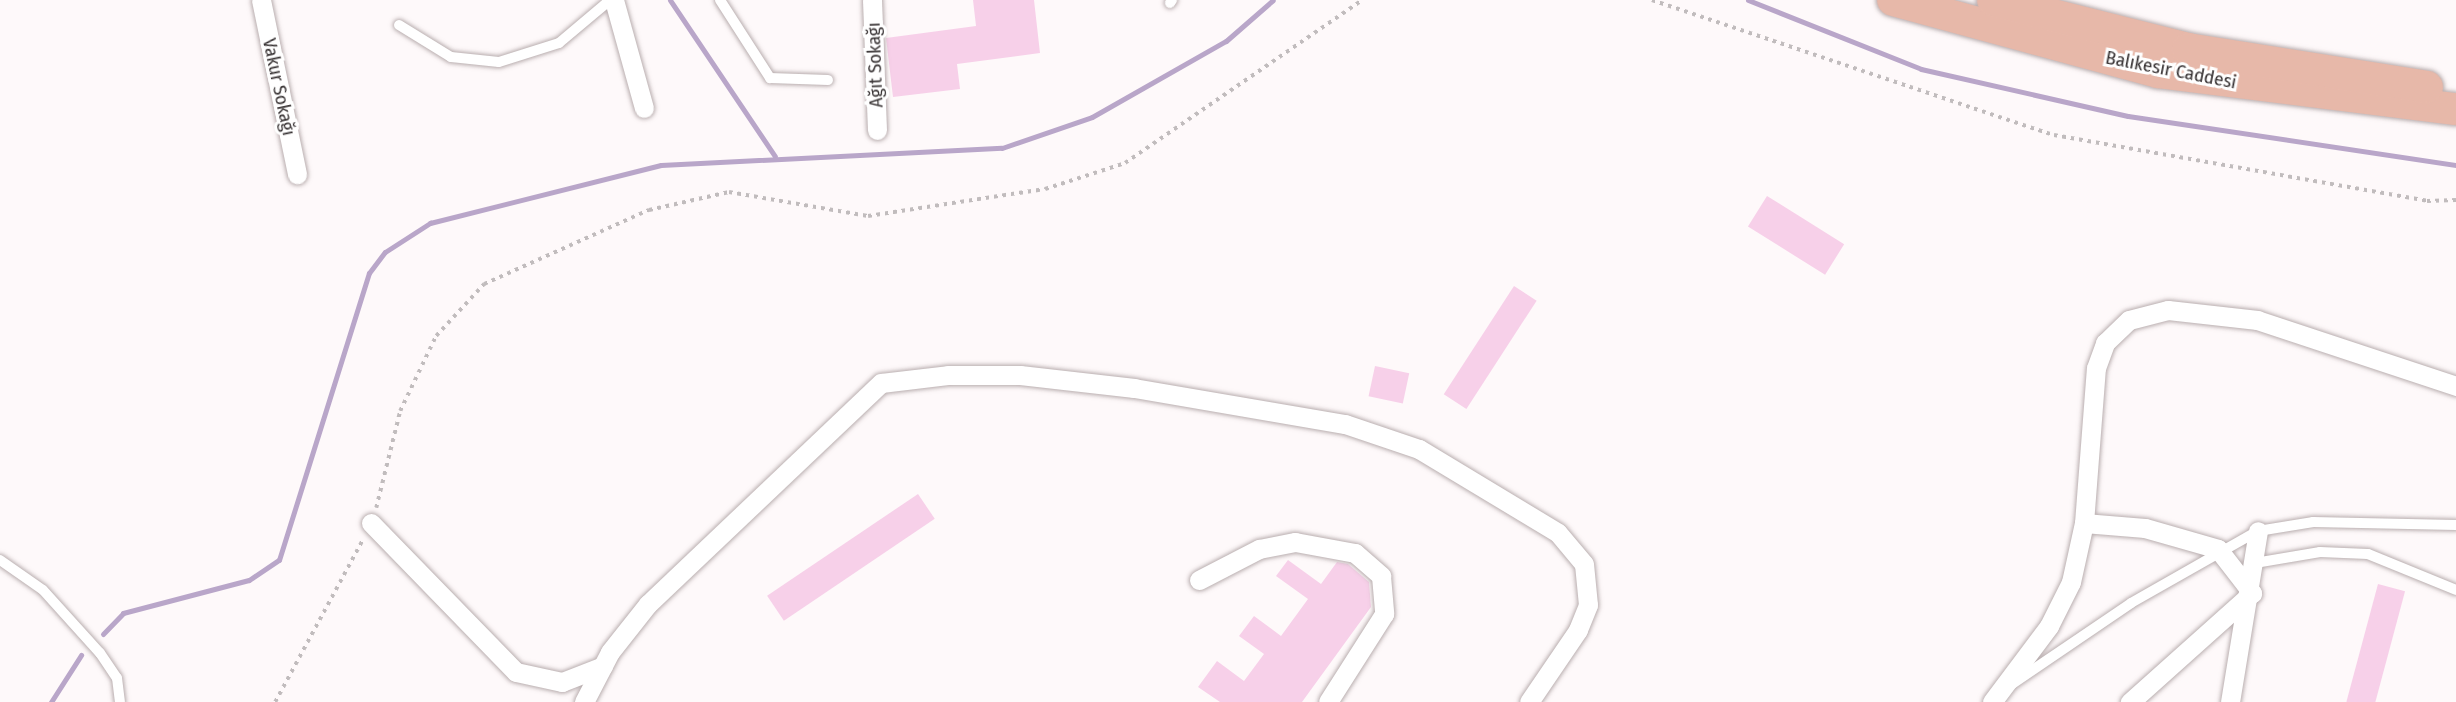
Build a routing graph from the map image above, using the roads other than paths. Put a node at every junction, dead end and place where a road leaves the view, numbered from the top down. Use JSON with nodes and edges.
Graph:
{"nodes":[{"id":1,"x":261,"y":0,"type":"edge"},
{"id":2,"x":612,"y":0,"type":"edge"},
{"id":3,"x":720,"y":0,"type":"edge"},
{"id":4,"x":872,"y":0,"type":"edge"},
{"id":5,"x":1893,"y":0,"type":"edge"},
{"id":6,"x":1993,"y":0,"type":"edge"},
{"id":7,"x":399,"y":25,"type":"dead end"},
{"id":8,"x":828,"y":80,"type":"dead end"},
{"id":9,"x":2456,"y":88,"type":"edge"},
{"id":10,"x":644,"y":108,"type":"dead end"},
{"id":11,"x":2456,"y":109,"type":"edge"},
{"id":12,"x":877,"y":130,"type":"dead end"},
{"id":13,"x":297,"y":174,"type":"dead end"},
{"id":14,"x":2456,"y":386,"type":"edge"},
{"id":15,"x":371,"y":523,"type":"road end"},
{"id":16,"x":2084,"y":523,"type":"junction"},
{"id":17,"x":2456,"y":525,"type":"edge"},
{"id":18,"x":2258,"y":531,"type":"junction"},
{"id":19,"x":2218,"y":548,"type":"junction"},
{"id":20,"x":0,"y":560,"type":"edge"},
{"id":21,"x":2255,"y":563,"type":"junction"},
{"id":22,"x":1199,"y":580,"type":"dead end"},
{"id":23,"x":2456,"y":590,"type":"edge"},
{"id":24,"x":2252,"y":593,"type":"junction"},
{"id":25,"x":603,"y":666,"type":"junction"},
{"id":26,"x":1990,"y":701,"type":"edge"},
{"id":27,"x":120,"y":702,"type":"edge"},
{"id":28,"x":584,"y":702,"type":"edge"},
{"id":29,"x":1328,"y":702,"type":"edge"},
{"id":30,"x":1529,"y":702,"type":"edge"},
{"id":31,"x":2130,"y":702,"type":"edge"},
{"id":32,"x":2230,"y":702,"type":"edge"}],
"edges":[{"from":1,"to":13,"type":"street","name":"Vakur Sokağı"},
{"from":2,"to":7,"type":"lane"},
{"from":2,"to":10,"type":"street"},
{"from":3,"to":8,"type":"lane"},
{"from":4,"to":12,"type":"street","name":"Ağıt Sokağı"},
{"from":5,"to":11,"type":"main road","name":"Balıkesir Caddesi"},
{"from":6,"to":9,"type":"main road","name":"Balıkesir Caddesi"},
{"from":14,"to":16,"type":"street"},
{"from":15,"to":25,"type":"street"},
{"from":16,"to":19,"type":"street"},
{"from":16,"to":26,"type":"street"},
{"from":17,"to":18,"type":"lane"},
{"from":18,"to":19,"type":"lane"},
{"from":18,"to":21,"type":"street"},
{"from":19,"to":24,"type":"street"},
{"from":19,"to":26,"type":"lane"},
{"from":20,"to":27,"type":"lane"},
{"from":21,"to":23,"type":"lane"},
{"from":21,"to":24,"type":"street"},
{"from":22,"to":29,"type":"street"},
{"from":24,"to":31,"type":"street"},
{"from":24,"to":32,"type":"street"},
{"from":25,"to":28,"type":"street"},
{"from":25,"to":30,"type":"street"}]}
